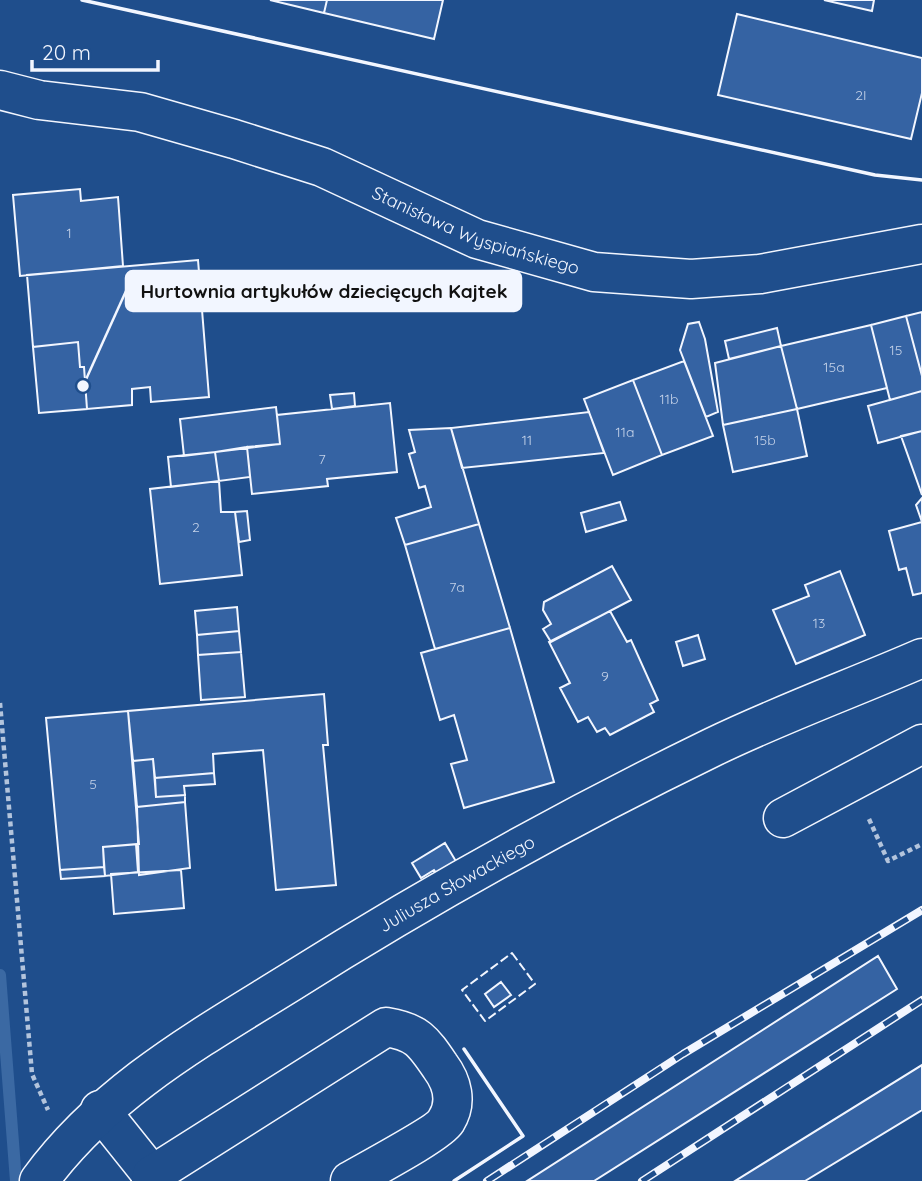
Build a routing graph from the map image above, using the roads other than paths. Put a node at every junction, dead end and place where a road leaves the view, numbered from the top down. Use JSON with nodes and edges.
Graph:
{"nodes":[{"id":1,"x":0,"y":90,"type":"edge"},
{"id":2,"x":39,"y":100,"type":"junction"},
{"id":3,"x":0,"y":109,"type":"edge"},
{"id":4,"x":922,"y":244,"type":"edge"},
{"id":5,"x":922,"y":658,"type":"edge"},
{"id":6,"x":922,"y":744,"type":"edge"},
{"id":7,"x":783,"y":818,"type":"dead end"},
{"id":8,"x":100,"y":1110,"type":"junction"},
{"id":9,"x":151,"y":1178,"type":"edge"},
{"id":10,"x":40,"y":1180,"type":"edge"},
{"id":11,"x":350,"y":1181,"type":"edge"}],
"edges":[{"from":1,"to":2,"type":"street","name":"Stanisława Wyspiańskiego"},
{"from":2,"to":3,"type":"street","name":"Stanisława Wyspiańskiego"},
{"from":2,"to":4,"type":"street","name":"Stanisława Wyspiańskiego"},
{"from":5,"to":8,"type":"street","name":"Juliusza Słowackiego"},
{"from":6,"to":7,"type":"street"},
{"from":8,"to":9,"type":"street"},
{"from":8,"to":10,"type":"street","name":"Juliusza Słowackiego"},
{"from":9,"to":11,"type":"street"}]}
